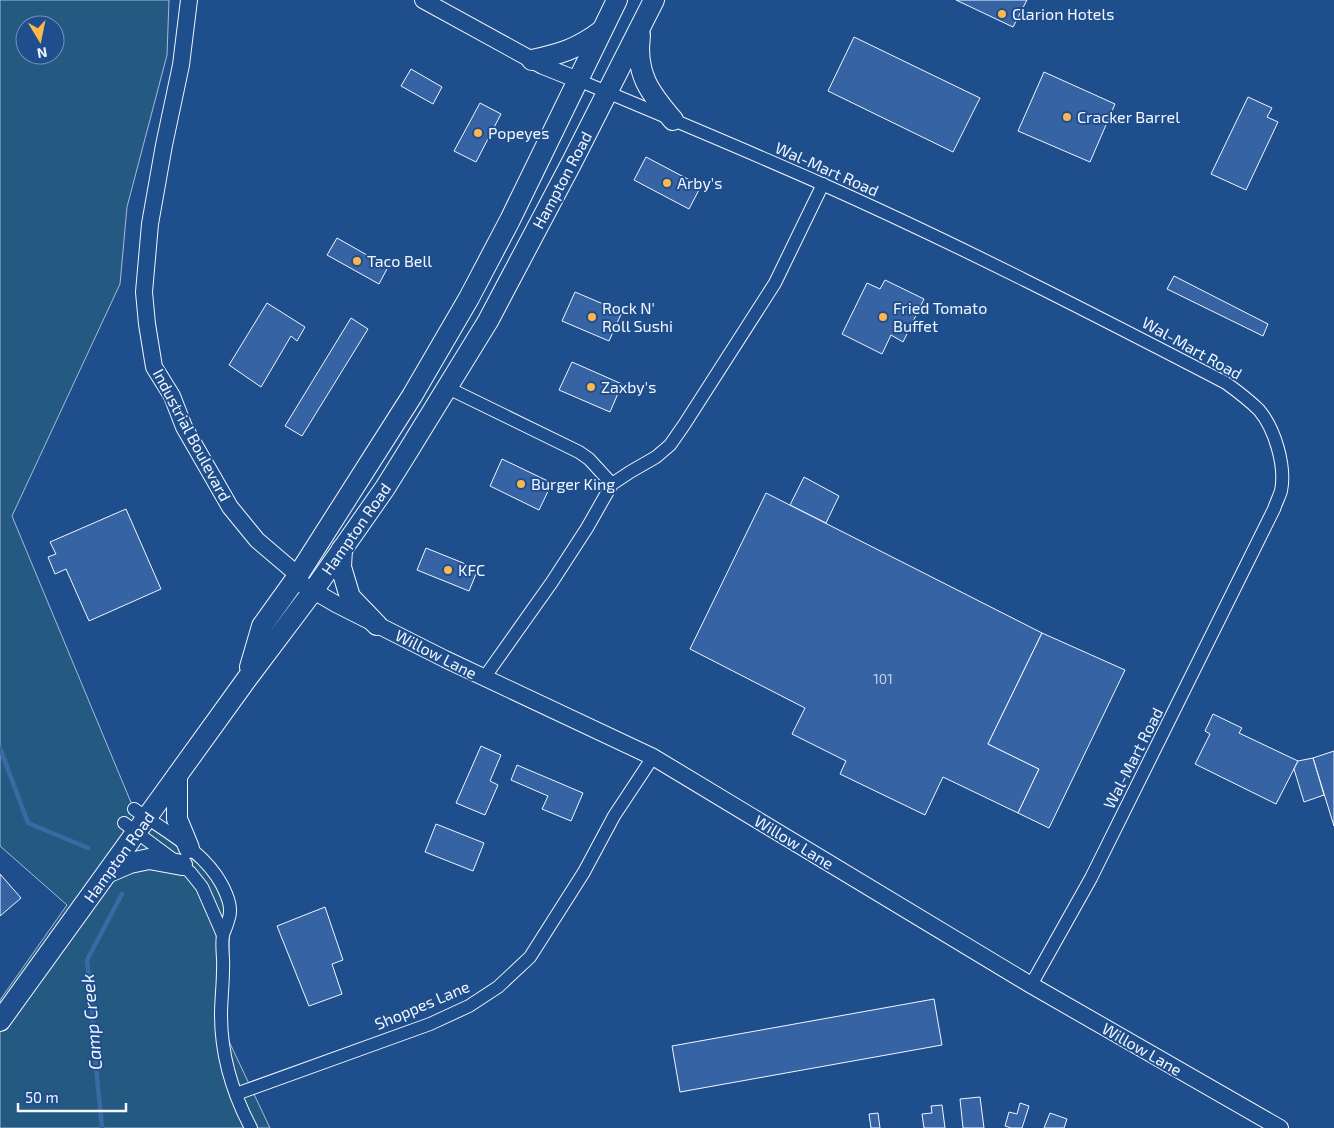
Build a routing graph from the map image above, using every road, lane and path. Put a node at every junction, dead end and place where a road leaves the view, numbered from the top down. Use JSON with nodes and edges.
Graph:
{"nodes":[{"id":1,"x":189,"y":0,"type":"edge"},
{"id":2,"x":423,"y":0,"type":"edge"},
{"id":3,"x":617,"y":0,"type":"edge"},
{"id":4,"x":654,"y":0,"type":"edge"},
{"id":5,"x":642,"y":25,"type":"junction"},
{"id":6,"x":602,"y":30,"type":"junction"},
{"id":7,"x":532,"y":60,"type":"junction"},
{"id":8,"x":578,"y":80,"type":"junction"},
{"id":9,"x":608,"y":92,"type":"junction"},
{"id":10,"x":673,"y":120,"type":"junction"},
{"id":11,"x":822,"y":184,"type":"junction"},
{"id":12,"x":448,"y":388,"type":"junction"},
{"id":13,"x":612,"y":484,"type":"junction"},
{"id":14,"x":342,"y":549,"type":"junction"},
{"id":15,"x":297,"y":578,"type":"junction"},
{"id":16,"x":313,"y":590,"type":"junction"},
{"id":17,"x":377,"y":625,"type":"junction"},
{"id":18,"x":484,"y":678,"type":"junction"},
{"id":19,"x":246,"y":680,"type":"junction"},
{"id":20,"x":653,"y":757,"type":"junction"},
{"id":21,"x":177,"y":776,"type":"junction"},
{"id":22,"x":135,"y":820,"type":"junction"},
{"id":23,"x":185,"y":856,"type":"junction"},
{"id":24,"x":109,"y":872,"type":"junction"},
{"id":25,"x":223,"y":935,"type":"junction"},
{"id":26,"x":1031,"y":985,"type":"junction"},
{"id":27,"x":0,"y":1021,"type":"edge"},
{"id":28,"x":236,"y":1094,"type":"junction"},
{"id":29,"x":251,"y":1128,"type":"edge"},
{"id":30,"x":1280,"y":1128,"type":"edge"}],
"edges":[{"from":1,"to":15,"type":"street","name":"Industrial Boulevard"},
{"from":2,"to":7,"type":"street"},
{"from":3,"to":6,"type":"main road","name":"Hampton Road"},
{"from":4,"to":5,"type":"main road","name":"Hampton Road"},
{"from":5,"to":9,"type":"main road","name":"Hampton Road"},
{"from":5,"to":10,"type":"main road"},
{"from":6,"to":7,"type":"main road"},
{"from":6,"to":8,"type":"main road","name":"Hampton Road"},
{"from":7,"to":8,"type":"street"},
{"from":8,"to":9,"type":"street","name":"Wal-Mart Road"},
{"from":8,"to":15,"type":"main road","name":"Hampton Road"},
{"from":9,"to":10,"type":"street","name":"Wal-Mart Road"},
{"from":9,"to":12,"type":"main road","name":"Hampton Road"},
{"from":10,"to":11,"type":"street","name":"Wal-Mart Road"},
{"from":11,"to":13,"type":"street"},
{"from":11,"to":26,"type":"street","name":"Wal-Mart Road"},
{"from":12,"to":13,"type":"street"},
{"from":12,"to":14,"type":"main road","name":"Hampton Road"},
{"from":13,"to":18,"type":"street"},
{"from":14,"to":16,"type":"main road","name":"Hampton Road"},
{"from":14,"to":17,"type":"main road"},
{"from":15,"to":16,"type":"street","name":"Willow Lane"},
{"from":15,"to":19,"type":"main road","name":"Hampton Road"},
{"from":16,"to":17,"type":"street","name":"Willow Lane"},
{"from":16,"to":19,"type":"main road","name":"Hampton Road"},
{"from":17,"to":18,"type":"street","name":"Willow Lane"},
{"from":18,"to":20,"type":"street","name":"Willow Lane"},
{"from":19,"to":21,"type":"main road","name":"Hampton Road"},
{"from":20,"to":26,"type":"street","name":"Willow Lane"},
{"from":20,"to":28,"type":"street","name":"Shoppes Lane"},
{"from":21,"to":22,"type":"main road","name":"Hampton Road"},
{"from":21,"to":23,"type":"main road"},
{"from":22,"to":23,"type":"street"},
{"from":22,"to":23,"type":"street"},
{"from":22,"to":24,"type":"main road","name":"Hampton Road"},
{"from":23,"to":24,"type":"main road"},
{"from":23,"to":25,"type":"street"},
{"from":23,"to":25,"type":"street"},
{"from":24,"to":27,"type":"main road","name":"Hampton Road"},
{"from":25,"to":28,"type":"street"},
{"from":26,"to":30,"type":"street","name":"Willow Lane"},
{"from":28,"to":29,"type":"street"}]}
